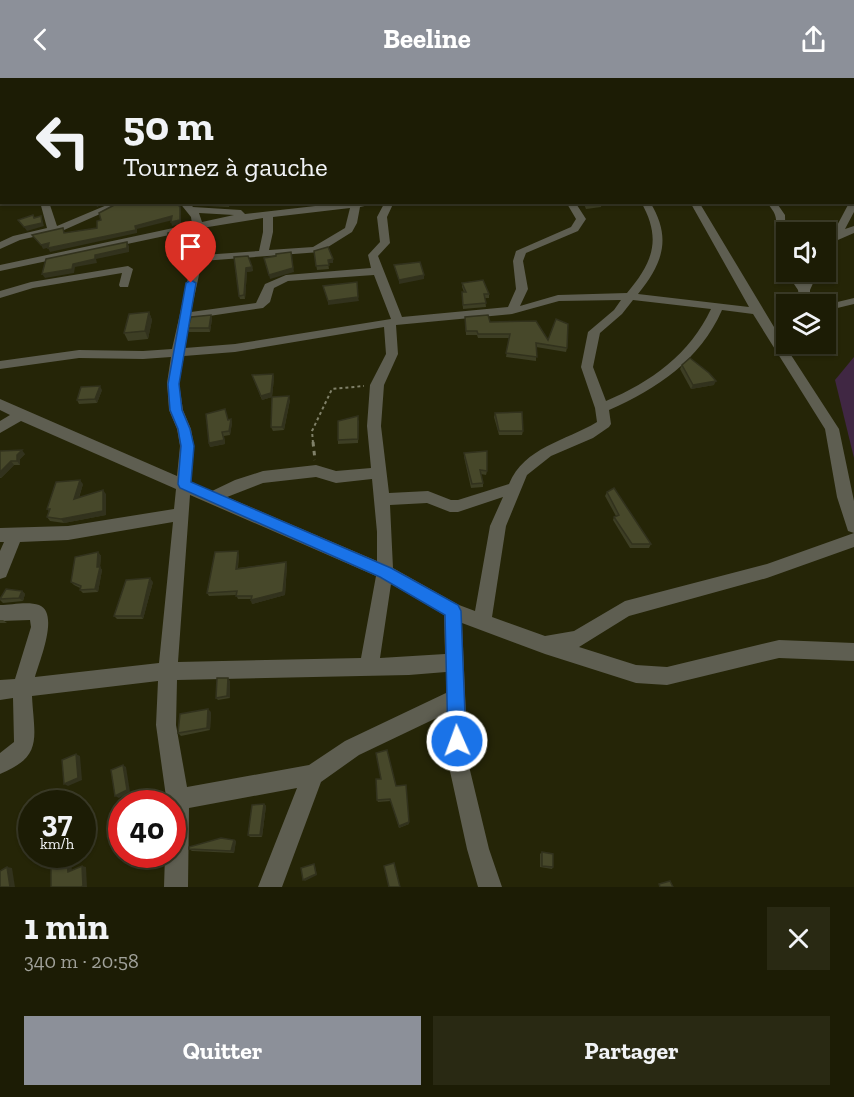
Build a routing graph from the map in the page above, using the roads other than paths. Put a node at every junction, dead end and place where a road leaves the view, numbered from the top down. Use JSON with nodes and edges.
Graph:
{"nodes":[{"id":1,"x":45,"y":204,"type":"edge"},
{"id":2,"x":118,"y":204,"type":"edge"},
{"id":3,"x":356,"y":204,"type":"edge"},
{"id":4,"x":389,"y":204,"type":"edge"},
{"id":5,"x":571,"y":204,"type":"edge"},
{"id":6,"x":646,"y":204,"type":"edge"},
{"id":7,"x":695,"y":204,"type":"edge"},
{"id":8,"x":772,"y":204,"type":"edge"},
{"id":9,"x":783,"y":204,"type":"edge"},
{"id":10,"x":853,"y":204,"type":"edge"},
{"id":11,"x":186,"y":206,"type":"edge"},
{"id":12,"x":268,"y":215,"type":"junction"},
{"id":13,"x":780,"y":215,"type":"junction"},
{"id":14,"x":252,"y":216,"type":"junction"},
{"id":15,"x":780,"y":222,"type":"edge"},
{"id":16,"x":199,"y":226,"type":"junction"},
{"id":17,"x":854,"y":229,"type":"edge"},
{"id":18,"x":53,"y":230,"type":"junction"},
{"id":19,"x":837,"y":235,"type":"joint"},
{"id":20,"x":3,"y":244,"type":"edge"},
{"id":21,"x":263,"y":254,"type":"junction"},
{"id":22,"x":198,"y":258,"type":"junction"},
{"id":23,"x":28,"y":262,"type":"junction"},
{"id":24,"x":0,"y":268,"type":"edge"},
{"id":25,"x":379,"y":271,"type":"junction"},
{"id":26,"x":798,"y":282,"type":"edge"},
{"id":27,"x":808,"y":282,"type":"edge"},
{"id":28,"x":31,"y":285,"type":"junction"},
{"id":29,"x":124,"y":285,"type":"dead end"},
{"id":30,"x":804,"y":290,"type":"junction"},
{"id":31,"x":804,"y":294,"type":"edge"},
{"id":32,"x":0,"y":295,"type":"edge"},
{"id":33,"x":630,"y":296,"type":"junction"},
{"id":34,"x":854,"y":301,"type":"edge"},
{"id":35,"x":836,"y":305,"type":"edge"},
{"id":36,"x":719,"y":306,"type":"junction"},
{"id":37,"x":512,"y":311,"type":"junction"},
{"id":38,"x":757,"y":311,"type":"junction"},
{"id":39,"x":184,"y":316,"type":"junction"},
{"id":40,"x":394,"y":322,"type":"junction"},
{"id":41,"x":776,"y":340,"type":"edge"},
{"id":42,"x":179,"y":352,"type":"junction"},
{"id":43,"x":785,"y":354,"type":"edge"},
{"id":44,"x":0,"y":365,"type":"edge"},
{"id":45,"x":0,"y":404,"type":"edge"},
{"id":46,"x":602,"y":408,"type":"junction"},
{"id":47,"x":20,"y":416,"type":"junction"},
{"id":48,"x":0,"y":428,"type":"edge"},
{"id":49,"x":378,"y":473,"type":"junction"},
{"id":50,"x":184,"y":484,"type":"junction"},
{"id":51,"x":513,"y":488,"type":"junction"},
{"id":52,"x":211,"y":498,"type":"junction"},
{"id":53,"x":381,"y":499,"type":"junction"},
{"id":54,"x":182,"y":514,"type":"junction"},
{"id":55,"x":854,"y":526,"type":"edge"},
{"id":56,"x":7,"y":536,"type":"edge"},
{"id":57,"x":854,"y":540,"type":"edge"},
{"id":58,"x":0,"y":572,"type":"edge"},
{"id":59,"x":385,"y":572,"type":"junction"},
{"id":60,"x":453,"y":611,"type":"junction"},
{"id":61,"x":0,"y":613,"type":"edge"},
{"id":62,"x":482,"y":622,"type":"junction"},
{"id":63,"x":545,"y":645,"type":"junction"},
{"id":64,"x":854,"y":651,"type":"edge"},
{"id":65,"x":455,"y":662,"type":"junction"},
{"id":66,"x":369,"y":666,"type":"junction"},
{"id":67,"x":168,"y":671,"type":"junction"},
{"id":68,"x":22,"y":687,"type":"junction"},
{"id":69,"x":0,"y":690,"type":"edge"},
{"id":70,"x":455,"y":699,"type":"junction"},
{"id":71,"x":0,"y":764,"type":"edge"},
{"id":72,"x":313,"y":775,"type":"junction"},
{"id":73,"x":177,"y":790,"type":"edge"},
{"id":74,"x":186,"y":797,"type":"edge"},
{"id":75,"x":176,"y":868,"type":"edge"},
{"id":76,"x":176,"y":887,"type":"edge"},
{"id":77,"x":270,"y":887,"type":"edge"},
{"id":78,"x":490,"y":887,"type":"edge"}],
"edges":[{"from":1,"to":18,"type":"street"},
{"from":2,"to":18,"type":"street"},
{"from":3,"to":12,"type":"street"},
{"from":3,"to":21,"type":"street"},
{"from":4,"to":25,"type":"street"},
{"from":5,"to":37,"type":"street"},
{"from":6,"to":33,"type":"street"},
{"from":7,"to":38,"type":"street"},
{"from":8,"to":13,"type":"street"},
{"from":9,"to":13,"type":"street"},
{"from":10,"to":19,"type":"street"},
{"from":11,"to":14,"type":"street"},
{"from":11,"to":16,"type":"street"},
{"from":12,"to":14,"type":"street"},
{"from":12,"to":21,"type":"street"},
{"from":13,"to":15,"type":"street"},
{"from":14,"to":16,"type":"street"},
{"from":16,"to":22,"type":"street"},
{"from":16,"to":23,"type":"street"},
{"from":17,"to":19,"type":"street"},
{"from":18,"to":20,"type":"street"},
{"from":21,"to":22,"type":"street"},
{"from":22,"to":39,"type":"street"},
{"from":23,"to":24,"type":"street"},
{"from":23,"to":28,"type":"street"},
{"from":25,"to":39,"type":"street"},
{"from":25,"to":40,"type":"street"},
{"from":26,"to":30,"type":"street"},
{"from":27,"to":30,"type":"street"},
{"from":28,"to":29,"type":"street"},
{"from":28,"to":32,"type":"street"},
{"from":30,"to":31,"type":"street"},
{"from":33,"to":36,"type":"street"},
{"from":33,"to":37,"type":"street"},
{"from":33,"to":46,"type":"street"},
{"from":34,"to":35,"type":"street"},
{"from":36,"to":38,"type":"street"},
{"from":36,"to":46,"type":"street"},
{"from":37,"to":40,"type":"street"},
{"from":38,"to":41,"type":"street"},
{"from":39,"to":42,"type":"street"},
{"from":40,"to":42,"type":"street"},
{"from":40,"to":49,"type":"street"},
{"from":42,"to":44,"type":"street"},
{"from":42,"to":50,"type":"street"},
{"from":43,"to":55,"type":"street"},
{"from":45,"to":47,"type":"street"},
{"from":46,"to":51,"type":"street"},
{"from":47,"to":48,"type":"street"},
{"from":47,"to":50,"type":"street"},
{"from":49,"to":52,"type":"street"},
{"from":49,"to":53,"type":"street"},
{"from":50,"to":52,"type":"street"},
{"from":50,"to":54,"type":"street"},
{"from":51,"to":53,"type":"street"},
{"from":51,"to":62,"type":"street"},
{"from":52,"to":59,"type":"street"},
{"from":53,"to":59,"type":"street"},
{"from":54,"to":56,"type":"street"},
{"from":54,"to":67,"type":"street"},
{"from":56,"to":58,"type":"street"},
{"from":57,"to":63,"type":"street"},
{"from":59,"to":60,"type":"street"},
{"from":59,"to":66,"type":"street"},
{"from":60,"to":62,"type":"street"},
{"from":60,"to":65,"type":"street"},
{"from":61,"to":68,"type":"street"},
{"from":62,"to":63,"type":"street"},
{"from":63,"to":64,"type":"street"},
{"from":65,"to":66,"type":"street"},
{"from":65,"to":70,"type":"street"},
{"from":66,"to":67,"type":"street"},
{"from":67,"to":68,"type":"street"},
{"from":67,"to":73,"type":"street"},
{"from":68,"to":69,"type":"street"},
{"from":68,"to":71,"type":"street"},
{"from":70,"to":72,"type":"street"},
{"from":70,"to":78,"type":"street"},
{"from":72,"to":74,"type":"street"},
{"from":72,"to":77,"type":"street"},
{"from":75,"to":76,"type":"street"}]}
